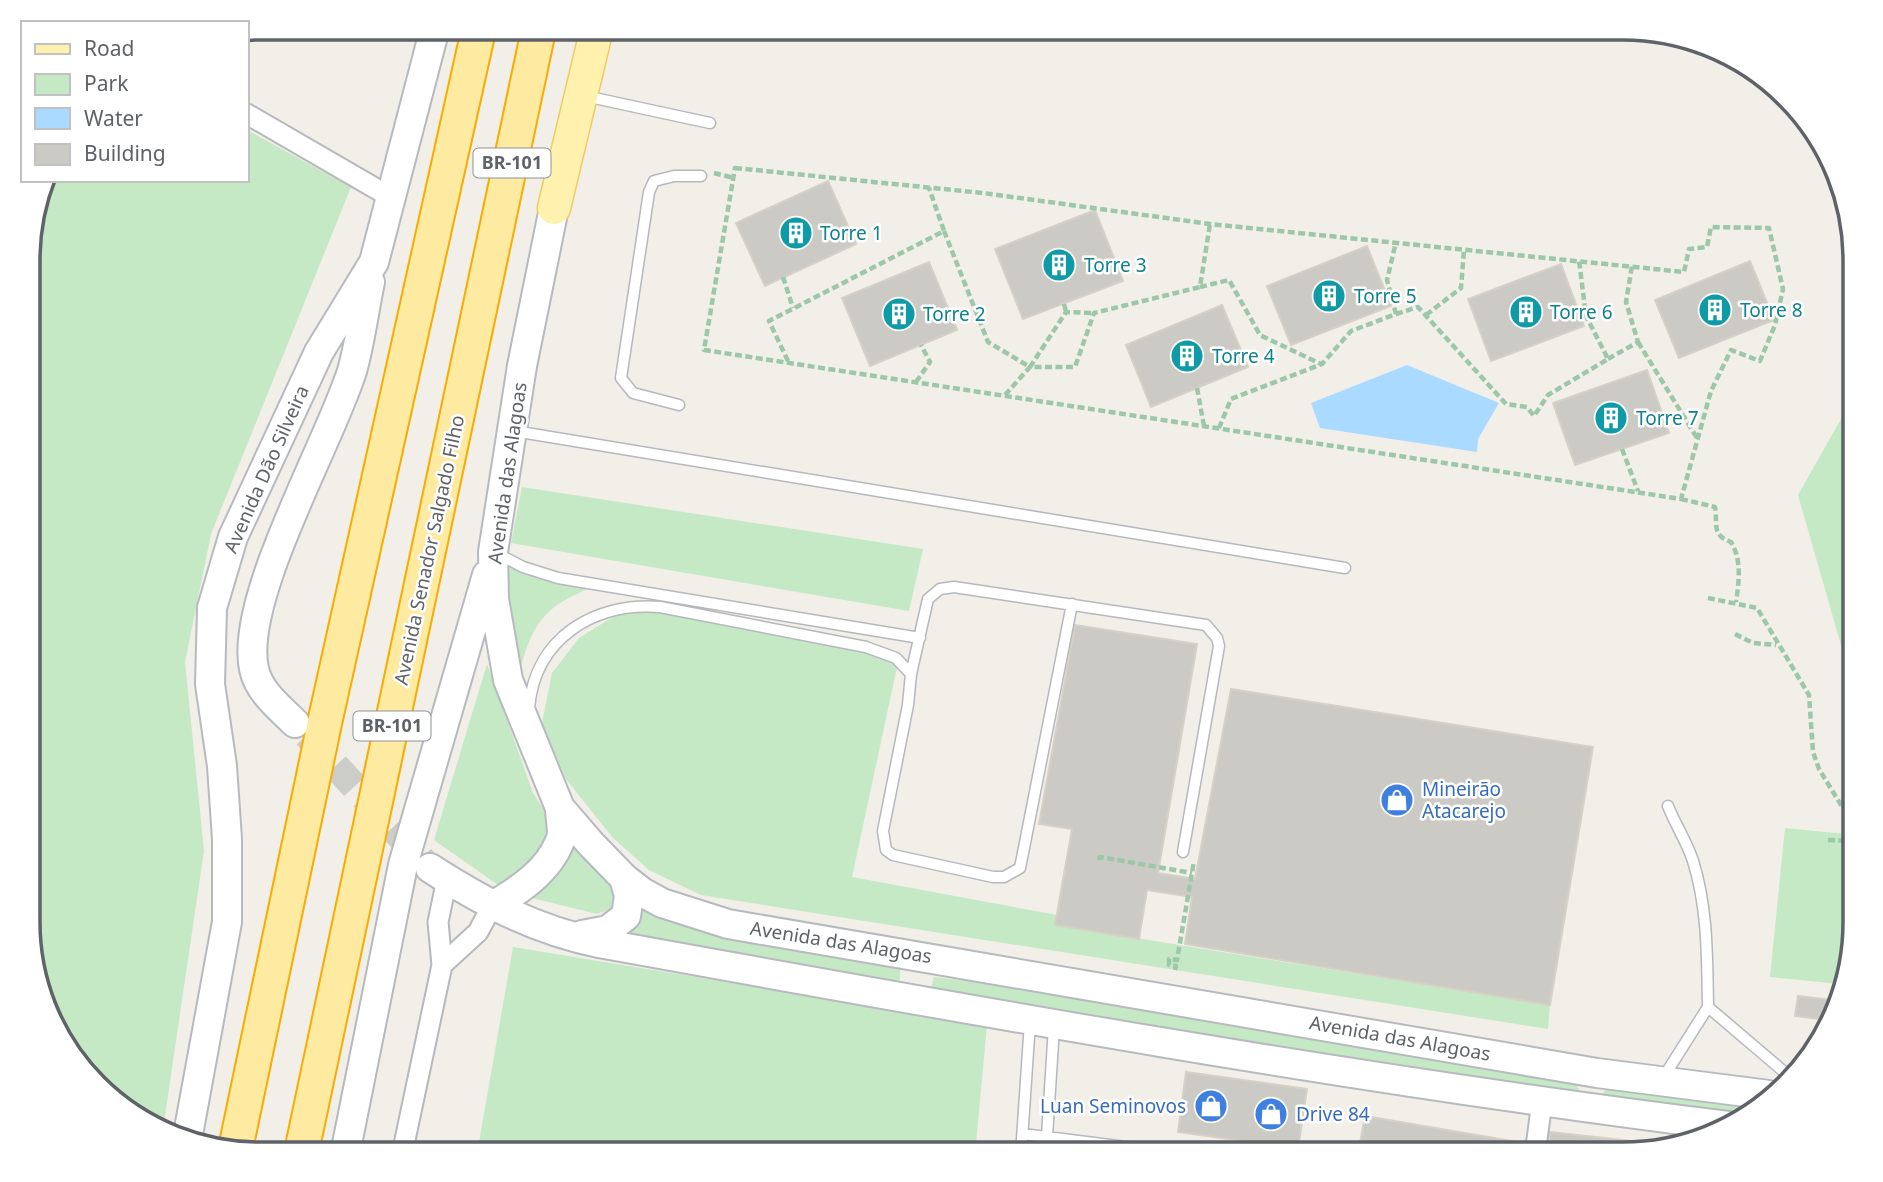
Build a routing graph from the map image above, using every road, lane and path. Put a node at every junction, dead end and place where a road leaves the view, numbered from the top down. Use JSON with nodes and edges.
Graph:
{"nodes":[{"id":1,"x":432,"y":41,"type":"edge"},
{"id":2,"x":476,"y":41,"type":"edge"},
{"id":3,"x":536,"y":41,"type":"edge"},
{"id":4,"x":594,"y":41,"type":"edge"},
{"id":5,"x":581,"y":95,"type":"junction"},
{"id":6,"x":248,"y":115,"type":"edge"},
{"id":7,"x":710,"y":123,"type":"dead end"},
{"id":8,"x":701,"y":176,"type":"dead end"},
{"id":9,"x":929,"y":188,"type":"junction"},
{"id":10,"x":392,"y":198,"type":"junction"},
{"id":11,"x":554,"y":208,"type":"joint"},
{"id":12,"x":1210,"y":224,"type":"junction"},
{"id":13,"x":944,"y":230,"type":"junction"},
{"id":14,"x":1395,"y":242,"type":"junction"},
{"id":15,"x":1464,"y":250,"type":"junction"},
{"id":16,"x":1579,"y":259,"type":"junction"},
{"id":17,"x":374,"y":262,"type":"junction"},
{"id":18,"x":1632,"y":266,"type":"junction"},
{"id":19,"x":783,"y":277,"type":"dead end"},
{"id":20,"x":1200,"y":287,"type":"junction"},
{"id":21,"x":1064,"y":304,"type":"dead end"},
{"id":22,"x":793,"y":308,"type":"junction"},
{"id":23,"x":1066,"y":312,"type":"junction"},
{"id":24,"x":1094,"y":313,"type":"junction"},
{"id":25,"x":1396,"y":314,"type":"junction"},
{"id":26,"x":1426,"y":315,"type":"junction"},
{"id":27,"x":1638,"y":342,"type":"junction"},
{"id":28,"x":921,"y":345,"type":"dead end"},
{"id":29,"x":1608,"y":359,"type":"junction"},
{"id":30,"x":788,"y":362,"type":"junction"},
{"id":31,"x":1322,"y":364,"type":"junction"},
{"id":32,"x":1030,"y":368,"type":"junction"},
{"id":33,"x":916,"y":382,"type":"junction"},
{"id":34,"x":1197,"y":388,"type":"dead end"},
{"id":35,"x":1004,"y":395,"type":"junction"},
{"id":36,"x":679,"y":405,"type":"dead end"},
{"id":37,"x":1204,"y":426,"type":"junction"},
{"id":38,"x":1219,"y":428,"type":"junction"},
{"id":39,"x":513,"y":431,"type":"junction"},
{"id":40,"x":1697,"y":439,"type":"junction"},
{"id":41,"x":1622,"y":449,"type":"dead end"},
{"id":42,"x":1638,"y":492,"type":"junction"},
{"id":43,"x":1681,"y":499,"type":"junction"},
{"id":44,"x":493,"y":552,"type":"junction"},
{"id":45,"x":1345,"y":568,"type":"dead end"},
{"id":46,"x":1708,"y":598,"type":"dead end"},
{"id":47,"x":1736,"y":602,"type":"junction"},
{"id":48,"x":1072,"y":604,"type":"junction"},
{"id":49,"x":1735,"y":634,"type":"dead end"},
{"id":50,"x":920,"y":638,"type":"junction"},
{"id":51,"x":1777,"y":645,"type":"junction"},
{"id":52,"x":911,"y":674,"type":"junction"},
{"id":53,"x":295,"y":723,"type":"tunnel mouth"},
{"id":54,"x":527,"y":730,"type":"junction"},
{"id":55,"x":1668,"y":806,"type":"dead end"},
{"id":56,"x":560,"y":808,"type":"junction"},
{"id":57,"x":1842,"y":808,"type":"edge"},
{"id":58,"x":1828,"y":840,"type":"dead end"},
{"id":59,"x":1842,"y":841,"type":"edge"},
{"id":60,"x":1183,"y":852,"type":"dead end"},
{"id":61,"x":1195,"y":854,"type":"dead end"},
{"id":62,"x":1099,"y":860,"type":"dead end"},
{"id":63,"x":1172,"y":869,"type":"junction"},
{"id":64,"x":1192,"y":873,"type":"junction"},
{"id":65,"x":439,"y":874,"type":"joint"},
{"id":66,"x":1171,"y":876,"type":"dead end"},
{"id":67,"x":624,"y":878,"type":"junction"},
{"id":68,"x":492,"y":906,"type":"junction"},
{"id":69,"x":565,"y":936,"type":"junction"},
{"id":70,"x":442,"y":965,"type":"junction"},
{"id":71,"x":1175,"y":970,"type":"dead end"},
{"id":72,"x":1026,"y":972,"type":"junction"},
{"id":73,"x":909,"y":999,"type":"junction"},
{"id":74,"x":1707,"y":1007,"type":"junction"},
{"id":75,"x":1042,"y":1021,"type":"junction"},
{"id":76,"x":1784,"y":1071,"type":"edge"},
{"id":77,"x":1597,"y":1073,"type":"junction"},
{"id":78,"x":1661,"y":1082,"type":"junction"},
{"id":79,"x":1760,"y":1093,"type":"edge"},
{"id":80,"x":1542,"y":1102,"type":"junction"},
{"id":81,"x":1591,"y":1109,"type":"junction"},
{"id":82,"x":1710,"y":1124,"type":"edge"},
{"id":83,"x":189,"y":1129,"type":"edge"},
{"id":84,"x":1023,"y":1134,"type":"junction"},
{"id":85,"x":1047,"y":1136,"type":"junction"},
{"id":86,"x":237,"y":1140,"type":"edge"},
{"id":87,"x":1022,"y":1141,"type":"edge"},
{"id":88,"x":1087,"y":1141,"type":"edge"},
{"id":89,"x":1537,"y":1141,"type":"edge"},
{"id":90,"x":304,"y":1142,"type":"edge"},
{"id":91,"x":347,"y":1142,"type":"edge"},
{"id":92,"x":405,"y":1142,"type":"edge"}],
"edges":[{"from":1,"to":10,"type":"main road","name":"Avenida Dão Silveira"},
{"from":2,"to":86,"type":"highway","number":"BR-101"},
{"from":3,"to":90,"type":"highway","name":"Avenida Senador Salgado Filho","number":"BR-101"},
{"from":4,"to":5,"type":"main road"},
{"from":5,"to":7,"type":"lane"},
{"from":5,"to":11,"type":"main road"},
{"from":6,"to":10,"type":"street"},
{"from":8,"to":36,"type":"lane"},
{"from":9,"to":12,"type":"path"},
{"from":9,"to":13,"type":"path"},
{"from":9,"to":30,"type":"path"},
{"from":10,"to":17,"type":"main road","name":"Avenida Dão Silveira"},
{"from":11,"to":39,"type":"main road","name":"Avenida das Alagoas"},
{"from":12,"to":14,"type":"path"},
{"from":12,"to":20,"type":"path"},
{"from":13,"to":22,"type":"path"},
{"from":13,"to":32,"type":"path"},
{"from":14,"to":15,"type":"path"},
{"from":14,"to":25,"type":"path"},
{"from":15,"to":16,"type":"path"},
{"from":15,"to":26,"type":"path"},
{"from":16,"to":18,"type":"path"},
{"from":16,"to":29,"type":"path"},
{"from":17,"to":53,"type":"main road"},
{"from":17,"to":83,"type":"main road","name":"Avenida Dão Silveira"},
{"from":18,"to":27,"type":"path"},
{"from":18,"to":40,"type":"path"},
{"from":19,"to":22,"type":"path"},
{"from":20,"to":24,"type":"path"},
{"from":20,"to":31,"type":"path"},
{"from":21,"to":23,"type":"path"},
{"from":22,"to":30,"type":"path"},
{"from":23,"to":24,"type":"path"},
{"from":23,"to":32,"type":"path"},
{"from":24,"to":32,"type":"path"},
{"from":25,"to":26,"type":"path"},
{"from":25,"to":31,"type":"path"},
{"from":26,"to":29,"type":"path"},
{"from":27,"to":29,"type":"path"},
{"from":27,"to":40,"type":"path"},
{"from":28,"to":33,"type":"path"},
{"from":30,"to":33,"type":"path"},
{"from":31,"to":38,"type":"path"},
{"from":32,"to":35,"type":"path"},
{"from":33,"to":35,"type":"path"},
{"from":34,"to":37,"type":"path"},
{"from":35,"to":37,"type":"path"},
{"from":37,"to":38,"type":"path"},
{"from":38,"to":42,"type":"path"},
{"from":39,"to":44,"type":"main road","name":"Avenida das Alagoas"},
{"from":39,"to":45,"type":"lane"},
{"from":40,"to":43,"type":"path"},
{"from":41,"to":42,"type":"path"},
{"from":42,"to":43,"type":"path"},
{"from":43,"to":47,"type":"path"},
{"from":44,"to":50,"type":"lane"},
{"from":44,"to":54,"type":"main road","name":"Avenida das Alagoas"},
{"from":44,"to":91,"type":"main road"},
{"from":46,"to":47,"type":"path"},
{"from":47,"to":51,"type":"path"},
{"from":48,"to":50,"type":"lane"},
{"from":48,"to":52,"type":"lane"},
{"from":48,"to":60,"type":"lane"},
{"from":49,"to":51,"type":"path"},
{"from":50,"to":52,"type":"lane"},
{"from":51,"to":57,"type":"path"},
{"from":52,"to":54,"type":"lane"},
{"from":54,"to":56,"type":"main road","name":"Avenida das Alagoas"},
{"from":55,"to":74,"type":"lane"},
{"from":56,"to":67,"type":"main road","name":"Avenida das Alagoas"},
{"from":56,"to":68,"type":"main road"},
{"from":58,"to":59,"type":"path"},
{"from":61,"to":64,"type":"path"},
{"from":62,"to":63,"type":"path"},
{"from":63,"to":64,"type":"path"},
{"from":63,"to":66,"type":"path"},
{"from":64,"to":71,"type":"path"},
{"from":65,"to":68,"type":"main road","name":"Avenida das Alagoas"},
{"from":65,"to":70,"type":"street"},
{"from":67,"to":69,"type":"main road"},
{"from":67,"to":72,"type":"main road","name":"Avenida das Alagoas"},
{"from":68,"to":69,"type":"main road","name":"Avenida das Alagoas"},
{"from":68,"to":70,"type":"street"},
{"from":69,"to":73,"type":"main road","name":"Avenida das Alagoas"},
{"from":70,"to":92,"type":"street"},
{"from":72,"to":73,"type":"main road"},
{"from":72,"to":77,"type":"main road","name":"Avenida das Alagoas"},
{"from":73,"to":75,"type":"main road","name":"Avenida das Alagoas"},
{"from":74,"to":76,"type":"lane"},
{"from":74,"to":78,"type":"lane"},
{"from":75,"to":80,"type":"main road","name":"Avenida das Alagoas"},
{"from":75,"to":84,"type":"lane"},
{"from":75,"to":85,"type":"lane"},
{"from":77,"to":78,"type":"main road","name":"Avenida das Alagoas"},
{"from":77,"to":81,"type":"main road"},
{"from":78,"to":79,"type":"main road","name":"Avenida das Alagoas"},
{"from":80,"to":81,"type":"main road","name":"Avenida das Alagoas"},
{"from":80,"to":89,"type":"street"},
{"from":81,"to":82,"type":"main road","name":"Avenida das Alagoas"},
{"from":84,"to":85,"type":"lane"},
{"from":84,"to":87,"type":"lane"},
{"from":85,"to":88,"type":"lane"}]}
